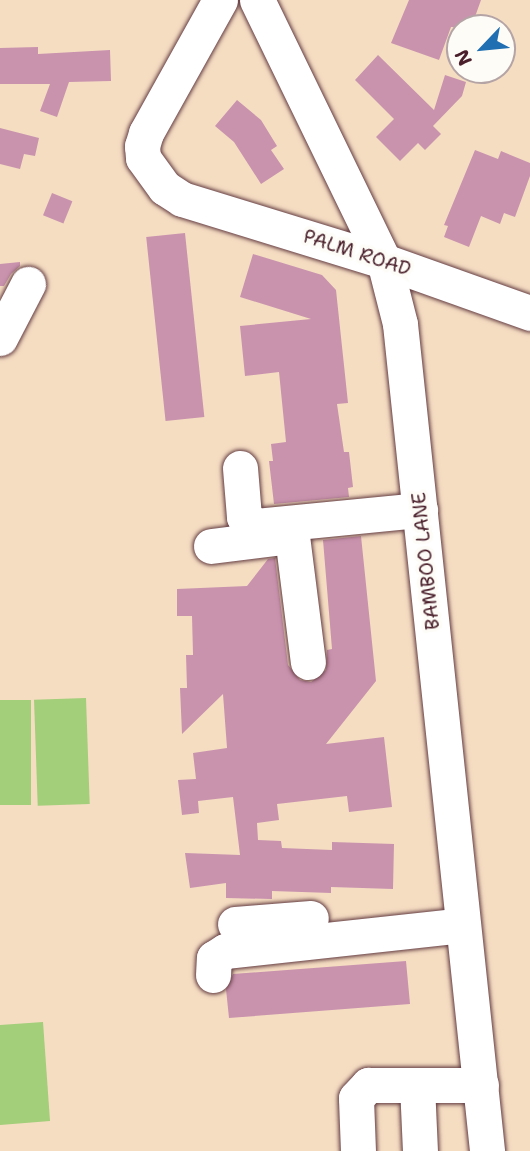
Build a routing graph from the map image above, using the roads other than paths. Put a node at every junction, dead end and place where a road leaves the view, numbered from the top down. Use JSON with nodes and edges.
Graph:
{"nodes":[{"id":1,"x":220,"y":0,"type":"edge"},
{"id":2,"x":257,"y":0,"type":"edge"},
{"id":3,"x":384,"y":261,"type":"junction"},
{"id":4,"x":29,"y":284,"type":"dead end"},
{"id":5,"x":530,"y":313,"type":"edge"},
{"id":6,"x":0,"y":336,"type":"edge"},
{"id":7,"x":240,"y":468,"type":"dead end"},
{"id":8,"x":421,"y":515,"type":"junction"},
{"id":9,"x":292,"y":536,"type":"junction"},
{"id":10,"x":211,"y":545,"type":"dead end"},
{"id":11,"x":308,"y":662,"type":"dead end"},
{"id":12,"x":462,"y":916,"type":"junction"},
{"id":13,"x":235,"y":924,"type":"dead end"},
{"id":14,"x":214,"y":975,"type":"dead end"},
{"id":15,"x":417,"y":1085,"type":"junction"},
{"id":16,"x":481,"y":1085,"type":"junction"},
{"id":17,"x":358,"y":1151,"type":"edge"},
{"id":18,"x":420,"y":1151,"type":"edge"},
{"id":19,"x":487,"y":1151,"type":"edge"}],
"edges":[{"from":1,"to":3,"type":"street","name":"PALM ROAD"},
{"from":2,"to":3,"type":"street","name":"BAMBOO LANE"},
{"from":3,"to":5,"type":"street","name":"PALM ROAD"},
{"from":3,"to":8,"type":"street","name":"BAMBOO LANE"},
{"from":4,"to":6,"type":"street"},
{"from":7,"to":8,"type":"street"},
{"from":8,"to":9,"type":"street"},
{"from":8,"to":12,"type":"street","name":"BAMBOO LANE"},
{"from":9,"to":10,"type":"street"},
{"from":9,"to":11,"type":"street"},
{"from":12,"to":13,"type":"street"},
{"from":12,"to":14,"type":"street"},
{"from":12,"to":16,"type":"street","name":"BAMBOO LANE"},
{"from":15,"to":16,"type":"street"},
{"from":15,"to":17,"type":"street"},
{"from":15,"to":18,"type":"street"},
{"from":16,"to":19,"type":"street","name":"BAMBOO LANE"}]}
